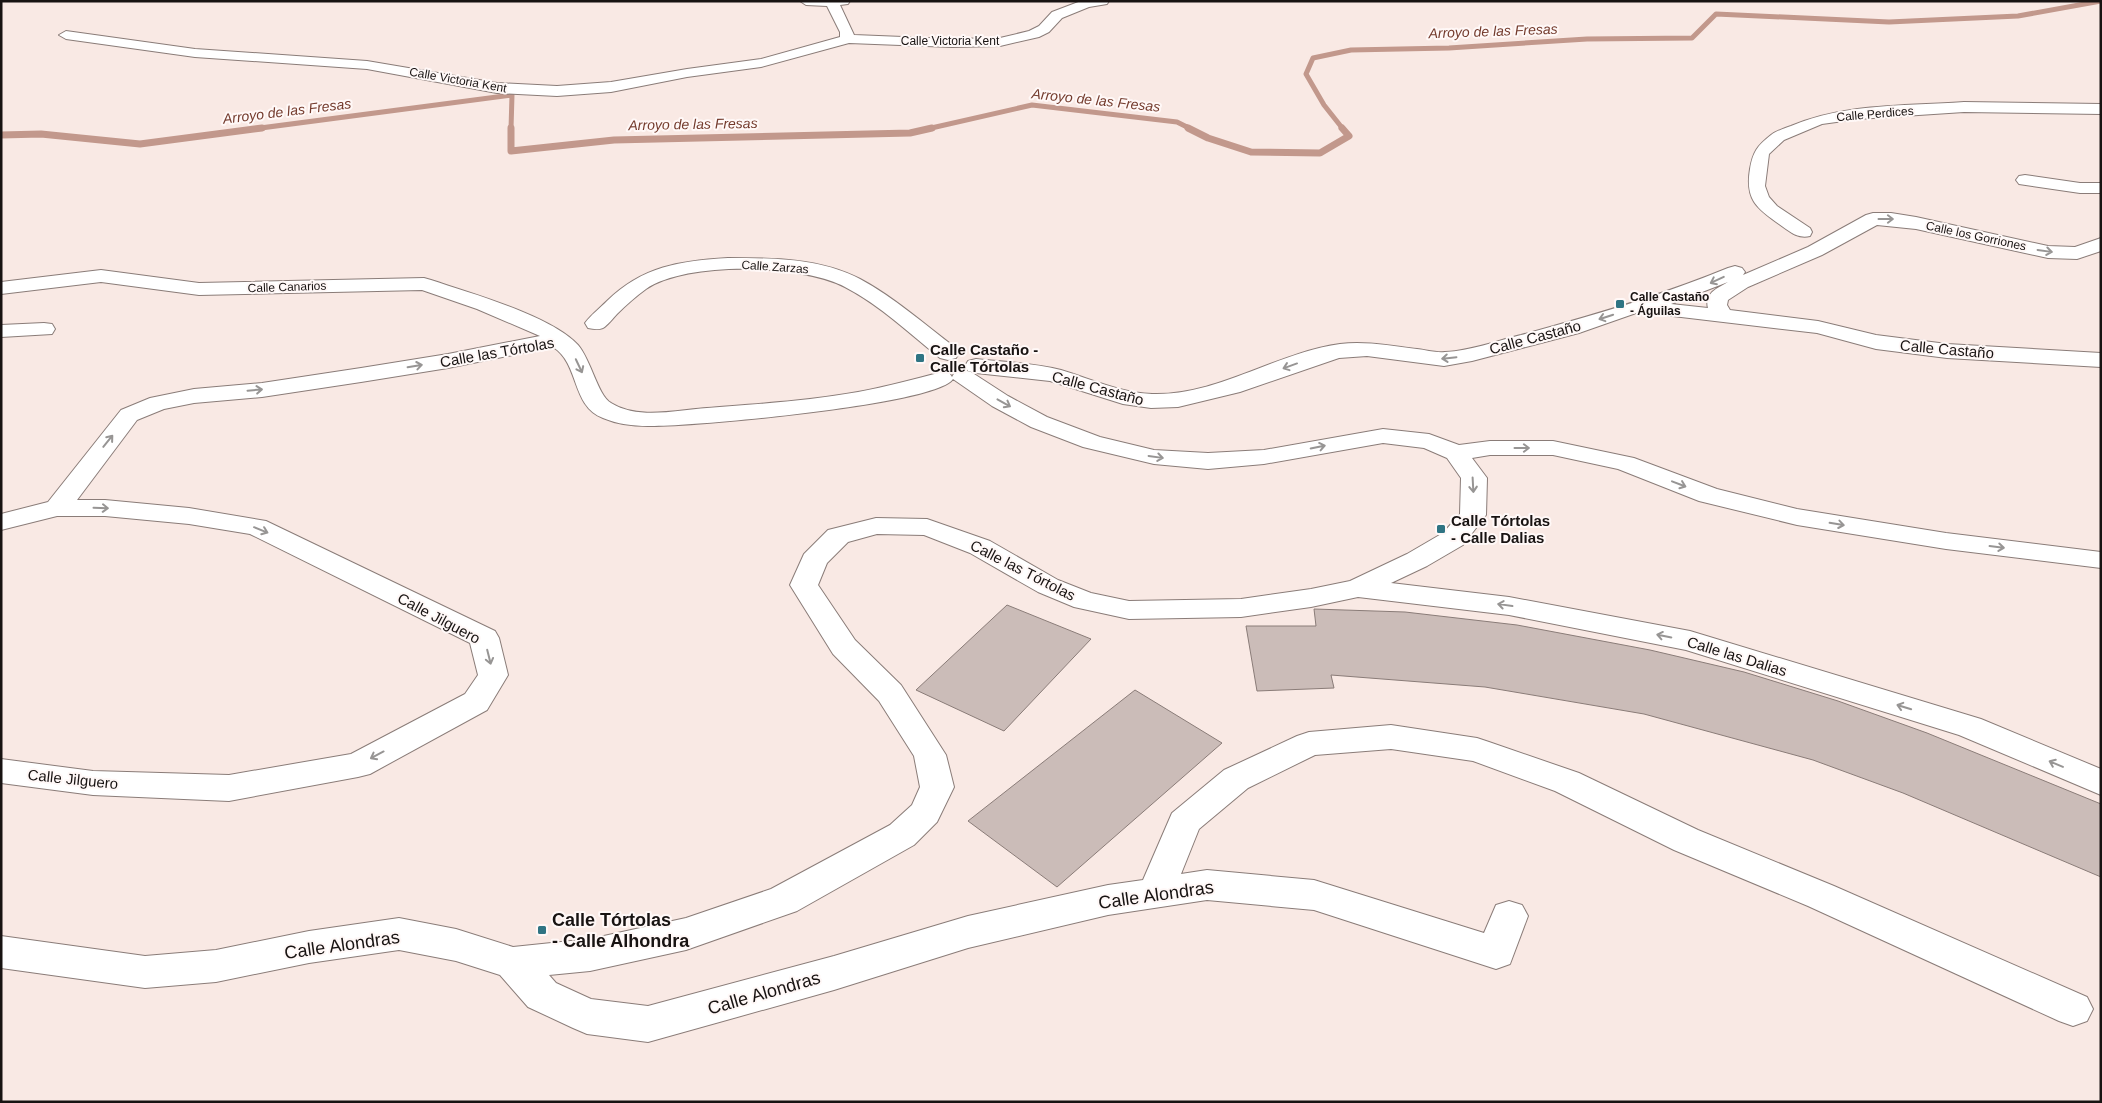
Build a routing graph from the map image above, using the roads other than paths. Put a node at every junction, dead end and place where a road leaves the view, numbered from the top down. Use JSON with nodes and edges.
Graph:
{"nodes":[{"id":1,"x":806,"y":1,"type":"edge"},
{"id":2,"x":1103,"y":1,"type":"edge"},
{"id":3,"x":838,"y":2,"type":"edge"},
{"id":4,"x":66,"y":35,"type":"dead end"},
{"id":5,"x":847,"y":38,"type":"junction"},
{"id":6,"x":2101,"y":109,"type":"edge"},
{"id":7,"x":2025,"y":180,"type":"dead end"},
{"id":8,"x":2101,"y":188,"type":"edge"},
{"id":9,"x":1803,"y":232,"type":"junction"},
{"id":10,"x":1852,"y":232,"type":"junction"},
{"id":11,"x":2101,"y":244,"type":"edge"},
{"id":12,"x":1,"y":288,"type":"edge"},
{"id":13,"x":1638,"y":306,"type":"junction"},
{"id":14,"x":1722,"y":315,"type":"junction"},
{"id":15,"x":596,"y":323,"type":"dead end"},
{"id":16,"x":44,"y":329,"type":"dead end"},
{"id":17,"x":1,"y":331,"type":"edge"},
{"id":18,"x":562,"y":341,"type":"junction"},
{"id":19,"x":2101,"y":360,"type":"edge"},
{"id":20,"x":957,"y":369,"type":"junction"},
{"id":21,"x":1456,"y":453,"type":"junction"},
{"id":22,"x":58,"y":508,"type":"junction"},
{"id":23,"x":1,"y":522,"type":"edge"},
{"id":24,"x":2101,"y":560,"type":"edge"},
{"id":25,"x":1358,"y":588,"type":"junction"},
{"id":26,"x":1,"y":771,"type":"edge"},
{"id":27,"x":2101,"y":783,"type":"edge"},
{"id":28,"x":1156,"y":892,"type":"junction"},
{"id":29,"x":1509,"y":916,"type":"dead end"},
{"id":30,"x":1,"y":952,"type":"edge"},
{"id":31,"x":513,"y":963,"type":"junction"},
{"id":32,"x":2073,"y":1009,"type":"dead end"}],
"edges":[{"from":1,"to":3,"type":"street"},
{"from":2,"to":5,"type":"street","name":"Calle Victoria Kent"},
{"from":3,"to":5,"type":"street"},
{"from":4,"to":5,"type":"street","name":"Calle Victoria Kent"},
{"from":6,"to":9,"type":"street","name":"Calle Perdices"},
{"from":7,"to":8,"type":"street"},
{"from":9,"to":10,"type":"street"},
{"from":9,"to":13,"type":"street","one_way":true},
{"from":10,"to":11,"type":"street","name":"Calle los Gorriones","one_way":true},
{"from":10,"to":14,"type":"street","name":"Calle los Gorriones"},
{"from":12,"to":18,"type":"street","name":"Calle Canarios"},
{"from":13,"to":14,"type":"street","name":"Calle Castaño"},
{"from":13,"to":20,"type":"street","name":"Calle Castaño","one_way":true},
{"from":14,"to":19,"type":"street","name":"Calle Castaño"},
{"from":15,"to":20,"type":"street","name":"Calle Zarzas"},
{"from":16,"to":17,"type":"street"},
{"from":18,"to":20,"type":"street","name":"Calle las Tórtolas","one_way":true},
{"from":22,"to":18,"type":"street","name":"Calle las Tórtolas","one_way":true},
{"from":20,"to":21,"type":"street","one_way":true},
{"from":21,"to":24,"type":"street","one_way":true},
{"from":21,"to":25,"type":"street","name":"Calle las Tórtolas","one_way":true},
{"from":22,"to":23,"type":"street","name":"Calle Jilguero"},
{"from":22,"to":26,"type":"street","name":"Calle Jilguero","one_way":true},
{"from":27,"to":25,"type":"street","name":"Calle las Dalias","one_way":true},
{"from":25,"to":31,"type":"street","name":"Calle las Tórtolas"},
{"from":28,"to":29,"type":"street","name":"Calle Alondras"},
{"from":28,"to":31,"type":"street","name":"Calle Alondras"},
{"from":28,"to":32,"type":"street"},
{"from":30,"to":31,"type":"street","name":"Calle Alondras"}]}
